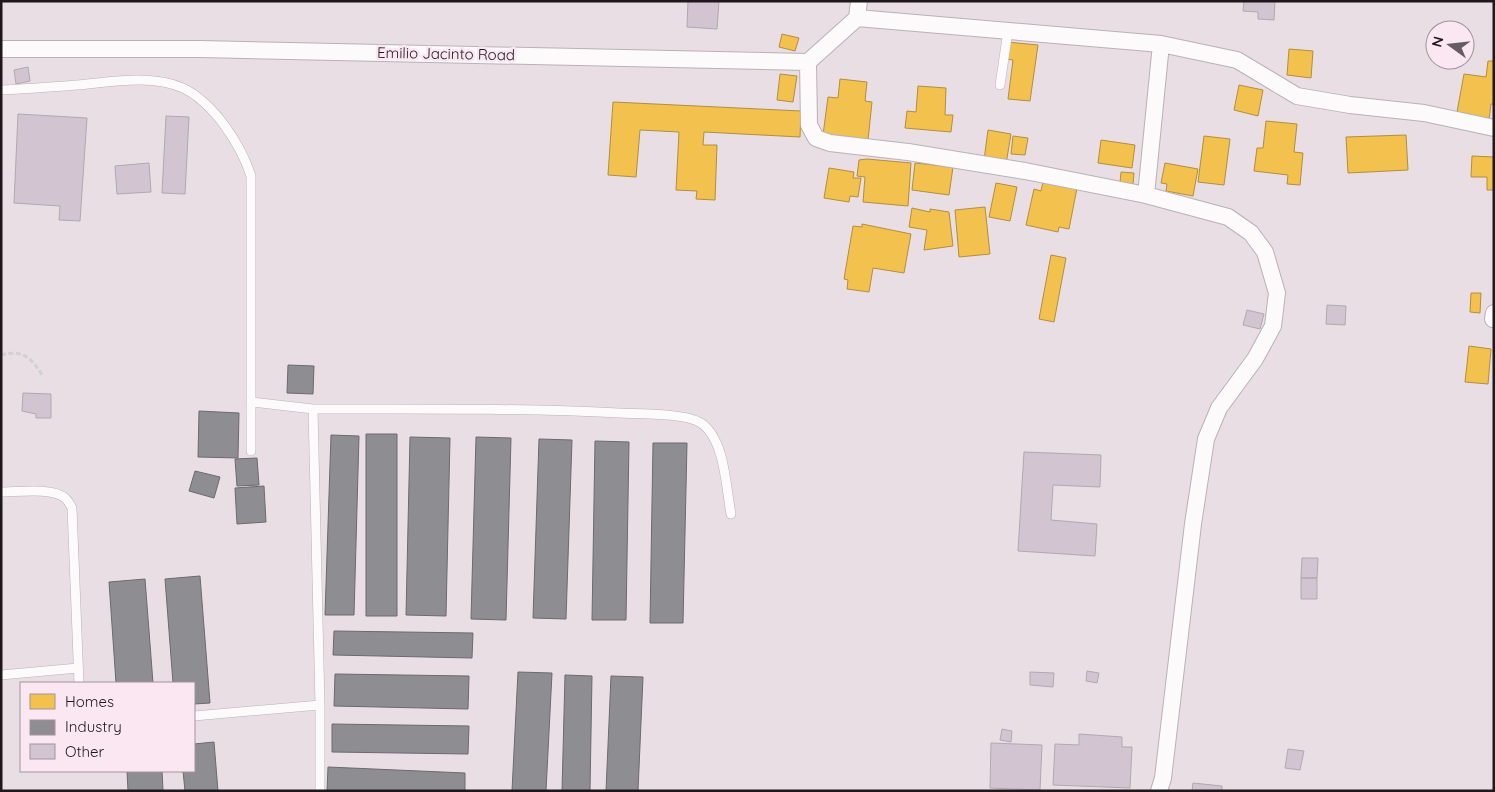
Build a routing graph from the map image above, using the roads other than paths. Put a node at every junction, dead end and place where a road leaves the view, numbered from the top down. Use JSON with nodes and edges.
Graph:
{"nodes":[{"id":1,"x":859,"y":1,"type":"edge"},
{"id":2,"x":857,"y":18,"type":"junction"},
{"id":3,"x":1008,"y":31,"type":"junction"},
{"id":4,"x":1161,"y":44,"type":"junction"},
{"id":5,"x":1,"y":50,"type":"edge"},
{"id":6,"x":808,"y":62,"type":"junction"},
{"id":7,"x":1000,"y":85,"type":"dead end"},
{"id":8,"x":1,"y":90,"type":"edge"},
{"id":9,"x":1494,"y":128,"type":"edge"},
{"id":10,"x":1146,"y":195,"type":"junction"},
{"id":11,"x":251,"y":402,"type":"junction"},
{"id":12,"x":313,"y":409,"type":"junction"},
{"id":13,"x":251,"y":451,"type":"dead end"},
{"id":14,"x":1,"y":492,"type":"edge"},
{"id":15,"x":731,"y":514,"type":"dead end"},
{"id":16,"x":78,"y":668,"type":"junction"},
{"id":17,"x":1,"y":675,"type":"edge"},
{"id":18,"x":79,"y":682,"type":"edge"},
{"id":19,"x":320,"y":705,"type":"junction"},
{"id":20,"x":195,"y":716,"type":"edge"},
{"id":21,"x":320,"y":790,"type":"edge"},
{"id":22,"x":1159,"y":791,"type":"edge"}],
"edges":[{"from":1,"to":2,"type":"street"},
{"from":2,"to":3,"type":"street"},
{"from":2,"to":6,"type":"street"},
{"from":3,"to":4,"type":"street"},
{"from":3,"to":7,"type":"lane"},
{"from":4,"to":9,"type":"street"},
{"from":4,"to":10,"type":"street"},
{"from":5,"to":6,"type":"street","name":"Emilio Jacinto Road"},
{"from":6,"to":10,"type":"street"},
{"from":8,"to":11,"type":"lane"},
{"from":10,"to":22,"type":"street"},
{"from":11,"to":12,"type":"lane"},
{"from":11,"to":13,"type":"lane"},
{"from":12,"to":15,"type":"lane"},
{"from":12,"to":19,"type":"lane"},
{"from":14,"to":16,"type":"lane"},
{"from":16,"to":17,"type":"lane"},
{"from":16,"to":18,"type":"lane"},
{"from":19,"to":20,"type":"lane"},
{"from":19,"to":21,"type":"lane"}]}
